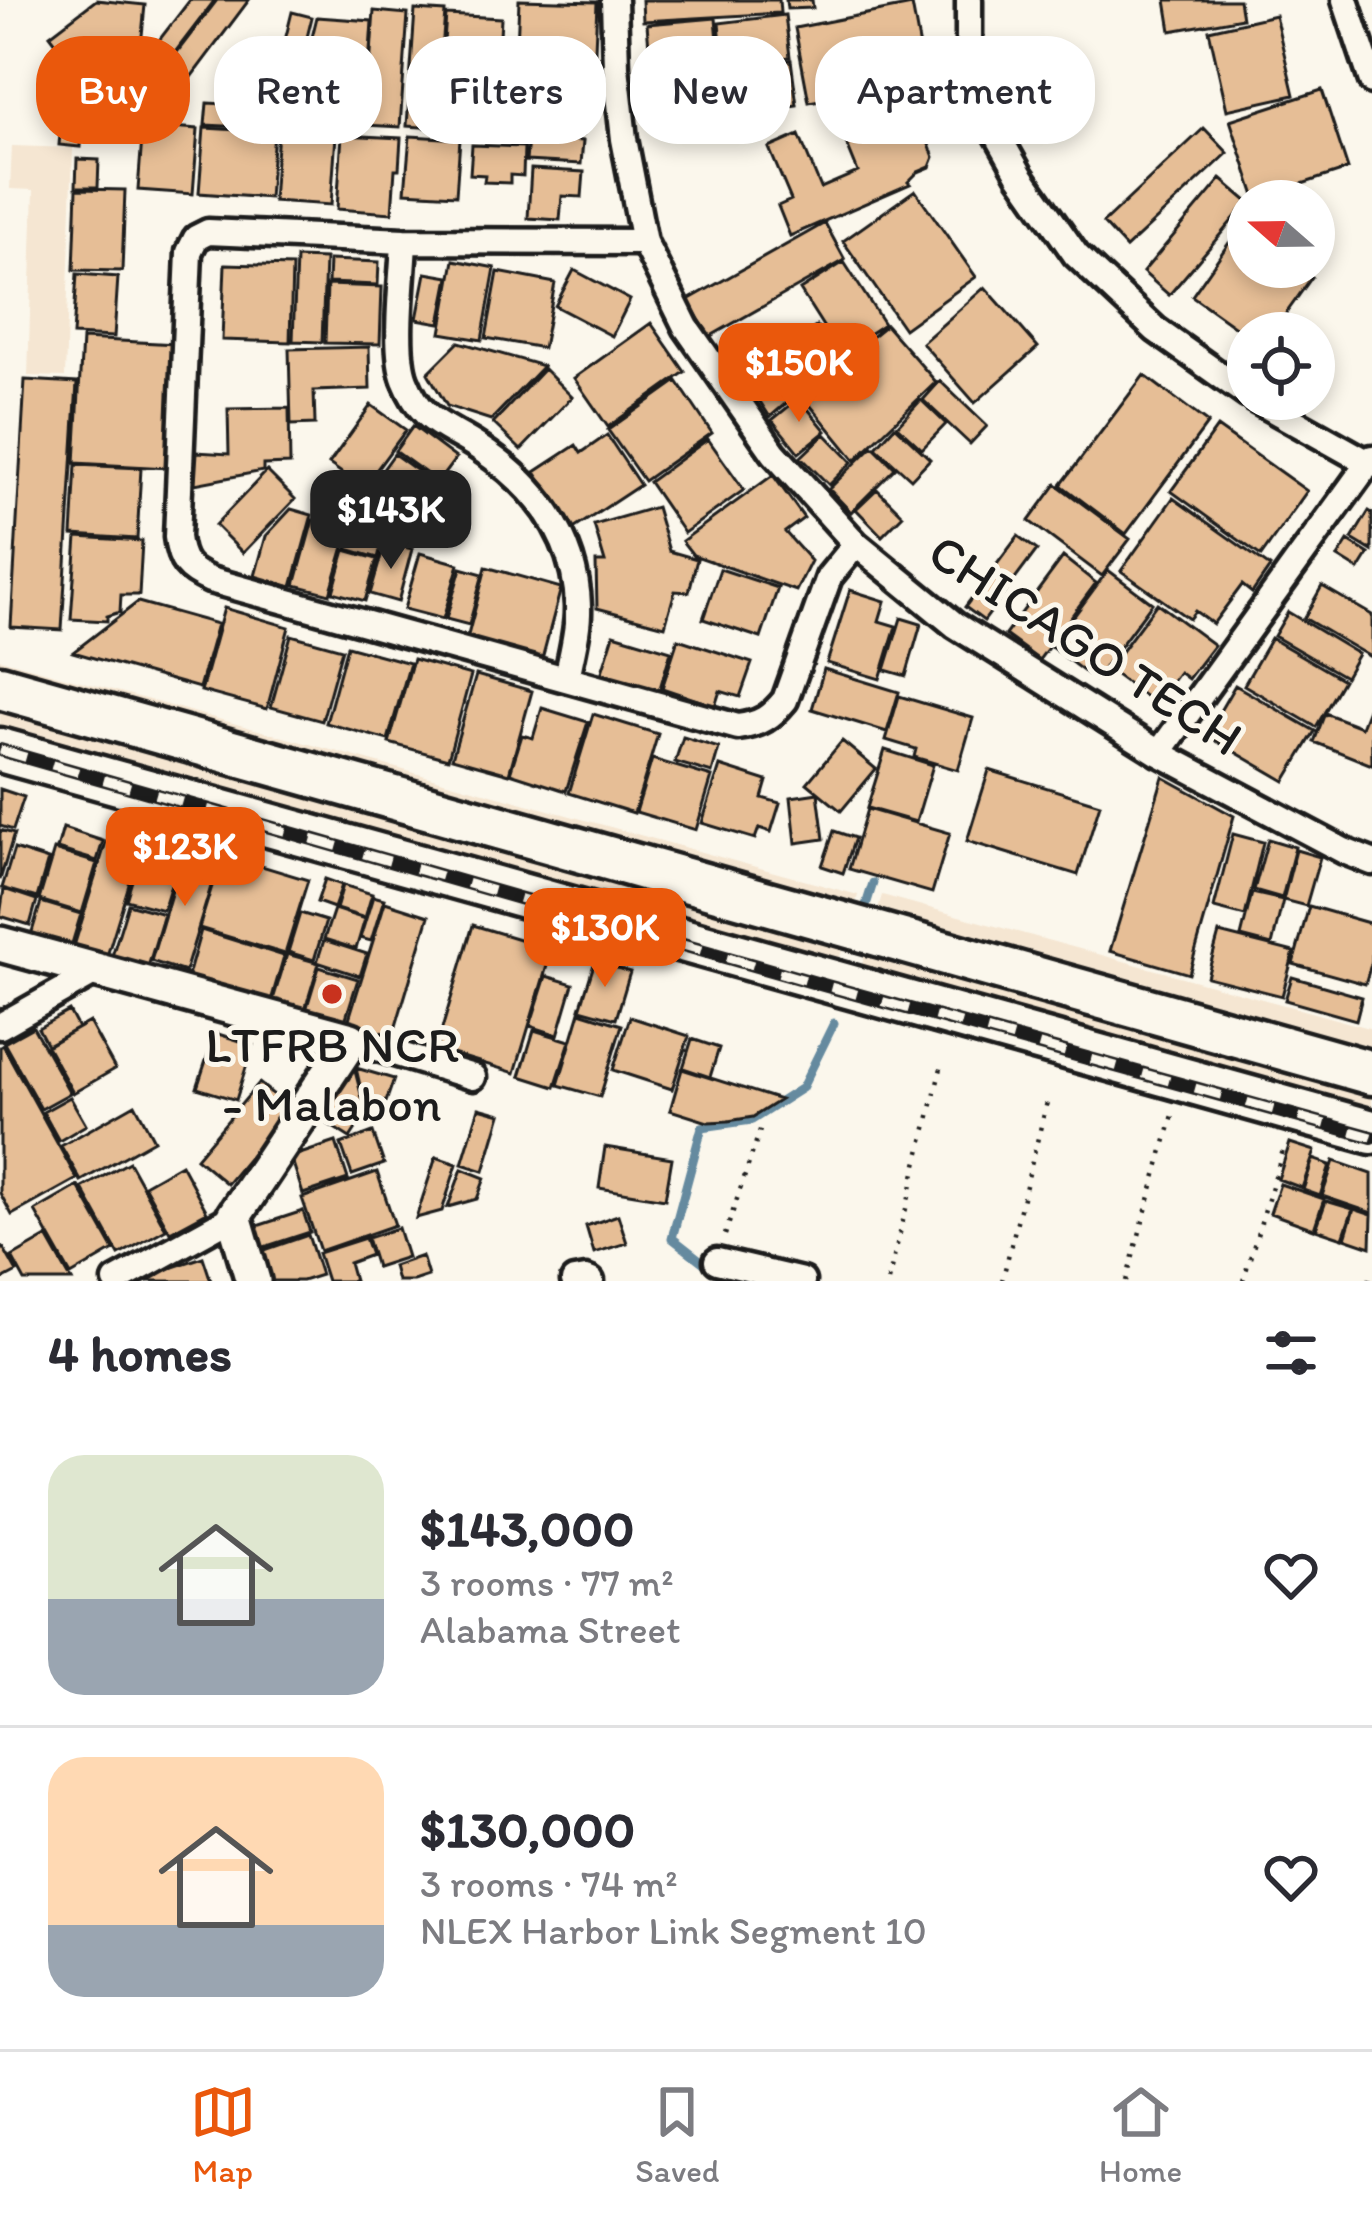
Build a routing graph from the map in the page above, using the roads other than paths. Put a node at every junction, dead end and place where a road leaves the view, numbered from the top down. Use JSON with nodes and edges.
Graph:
{"nodes":[{"id":1,"x":614,"y":0,"type":"edge"},
{"id":2,"x":969,"y":0,"type":"edge"},
{"id":3,"x":1345,"y":0,"type":"edge"},
{"id":4,"x":1372,"y":81,"type":"edge"},
{"id":5,"x":404,"y":241,"type":"junction"},
{"id":6,"x":644,"y":242,"type":"junction"},
{"id":7,"x":1227,"y":380,"type":"edge"},
{"id":8,"x":1293,"y":420,"type":"edge"},
{"id":9,"x":1371,"y":462,"type":"edge"},
{"id":10,"x":856,"y":544,"type":"junction"},
{"id":11,"x":567,"y":679,"type":"junction"},
{"id":12,"x":0,"y":687,"type":"edge"},
{"id":13,"x":0,"y":750,"type":"edge"},
{"id":14,"x":1159,"y":752,"type":"junction"},
{"id":15,"x":1372,"y":862,"type":"edge"},
{"id":16,"x":0,"y":944,"type":"edge"},
{"id":17,"x":99,"y":970,"type":"junction"},
{"id":18,"x":0,"y":1026,"type":"edge"},
{"id":19,"x":351,"y":1040,"type":"junction"},
{"id":20,"x":1372,"y":1073,"type":"edge"},
{"id":21,"x":473,"y":1077,"type":"dead end"},
{"id":22,"x":1372,"y":1132,"type":"edge"},
{"id":23,"x":234,"y":1216,"type":"junction"},
{"id":24,"x":717,"y":1261,"type":"road end"},
{"id":25,"x":116,"y":1281,"type":"edge"},
{"id":26,"x":253,"y":1281,"type":"edge"},
{"id":27,"x":802,"y":1281,"type":"edge"}],
"edges":[{"from":1,"to":6,"type":"street","name":"CHICAGO TECH"},
{"from":2,"to":7,"type":"street"},
{"from":3,"to":4,"type":"street"},
{"from":5,"to":6,"type":"street"},
{"from":5,"to":11,"type":"street"},
{"from":5,"to":11,"type":"street"},
{"from":6,"to":10,"type":"street","name":"CHICAGO TECH"},
{"from":8,"to":9,"type":"street"},
{"from":9,"to":14,"type":"street"},
{"from":10,"to":11,"type":"street"},
{"from":10,"to":14,"type":"street","name":"CHICAGO TECH"},
{"from":12,"to":20,"type":"highway"},
{"from":13,"to":22,"type":"highway"},
{"from":14,"to":15,"type":"street","name":"CHICAGO TECH"},
{"from":16,"to":17,"type":"street"},
{"from":17,"to":18,"type":"street"},
{"from":17,"to":19,"type":"street"},
{"from":19,"to":21,"type":"street"},
{"from":19,"to":23,"type":"street"},
{"from":23,"to":25,"type":"street"},
{"from":23,"to":26,"type":"street"},
{"from":24,"to":27,"type":"street"}]}
